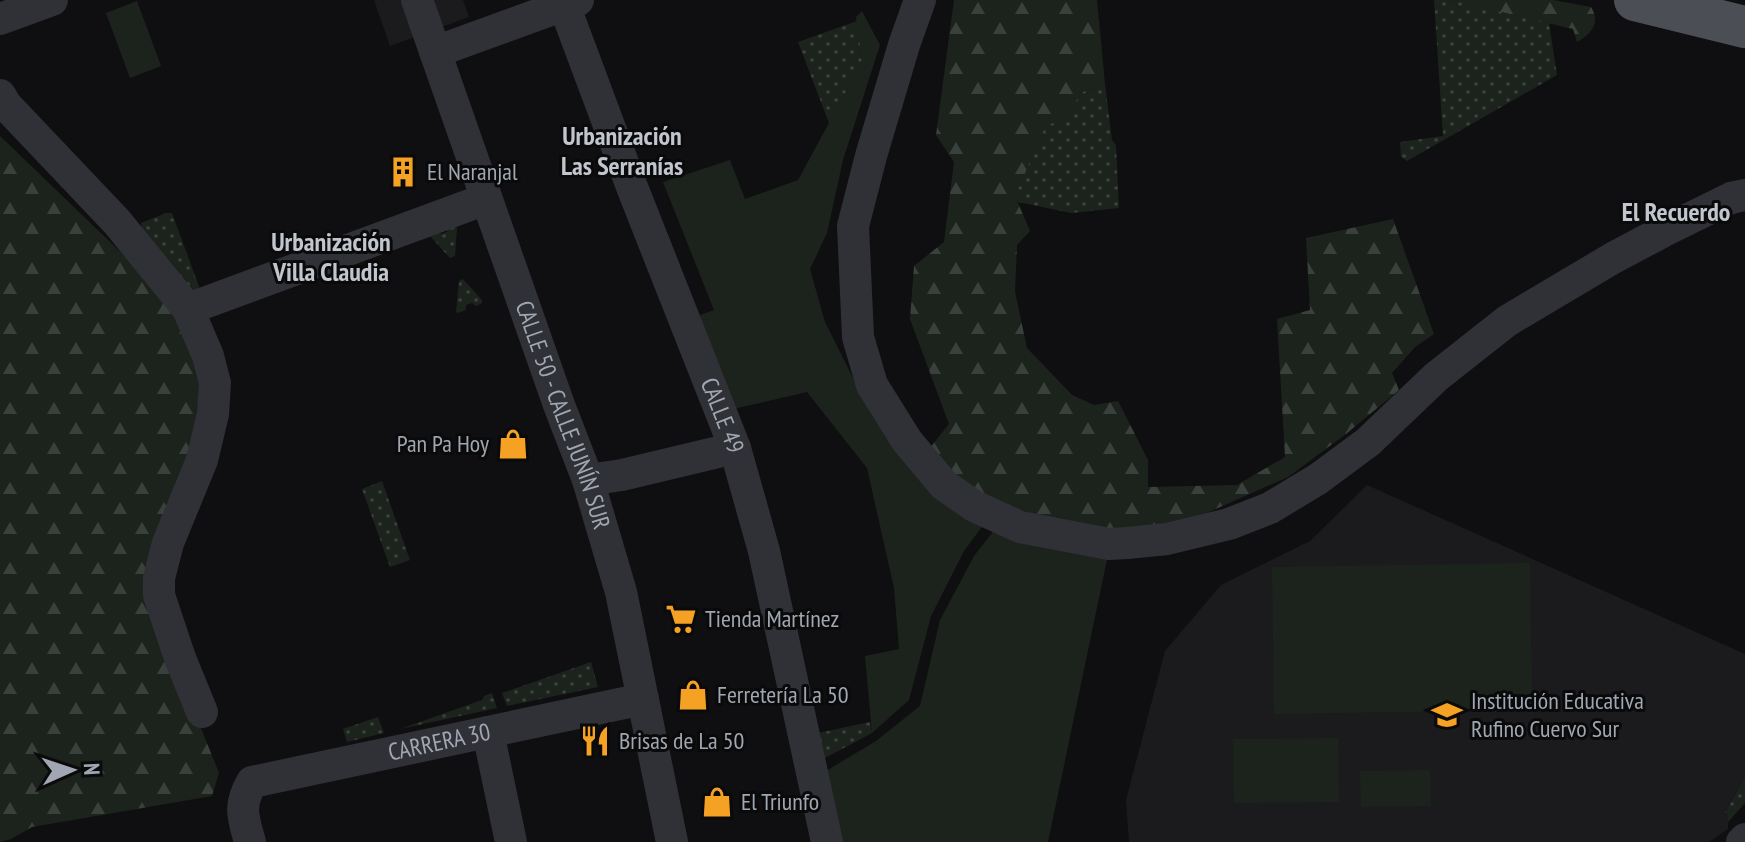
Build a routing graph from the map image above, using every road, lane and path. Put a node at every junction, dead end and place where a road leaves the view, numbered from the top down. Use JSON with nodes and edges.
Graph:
{"nodes":[{"id":1,"x":52,"y":0,"type":"edge"},
{"id":2,"x":417,"y":0,"type":"edge"},
{"id":3,"x":920,"y":0,"type":"edge"},
{"id":4,"x":1635,"y":0,"type":"edge"},
{"id":5,"x":571,"y":3,"type":"edge"},
{"id":6,"x":0,"y":19,"type":"edge"},
{"id":7,"x":1745,"y":27,"type":"edge"},
{"id":8,"x":435,"y":52,"type":"junction"},
{"id":9,"x":0,"y":95,"type":"edge"},
{"id":10,"x":1745,"y":195,"type":"edge"},
{"id":11,"x":486,"y":199,"type":"junction"},
{"id":12,"x":188,"y":309,"type":"junction"},
{"id":13,"x":735,"y":448,"type":"junction"},
{"id":14,"x":588,"y":480,"type":"junction"},
{"id":15,"x":643,"y":699,"type":"junction"},
{"id":16,"x":202,"y":712,"type":"dead end"},
{"id":17,"x":488,"y":732,"type":"junction"},
{"id":18,"x":250,"y":842,"type":"edge"},
{"id":19,"x":511,"y":842,"type":"edge"},
{"id":20,"x":672,"y":842,"type":"edge"},
{"id":21,"x":827,"y":842,"type":"edge"}],
"edges":[{"from":1,"to":6,"type":"street"},
{"from":2,"to":8,"type":"street","name":"CALLE 50 - CALLE JUNÍN SUR"},
{"from":3,"to":10,"type":"street"},
{"from":4,"to":7,"type":"main road"},
{"from":5,"to":8,"type":"street"},
{"from":5,"to":13,"type":"street","name":"CALLE 49"},
{"from":8,"to":11,"type":"street","name":"CALLE 50 - CALLE JUNÍN SUR"},
{"from":9,"to":12,"type":"street"},
{"from":11,"to":12,"type":"street"},
{"from":11,"to":14,"type":"street","name":"CALLE 50 - CALLE JUNÍN SUR"},
{"from":12,"to":16,"type":"street"},
{"from":13,"to":14,"type":"street"},
{"from":13,"to":21,"type":"street","name":"CALLE 49"},
{"from":14,"to":15,"type":"street","name":"CALLE 50 - CALLE JUNÍN SUR"},
{"from":15,"to":17,"type":"street","name":"CARRERA 30"},
{"from":15,"to":20,"type":"street","name":"CALLE 50 - CALLE JUNÍN SUR"},
{"from":17,"to":18,"type":"street","name":"CARRERA 30"},
{"from":17,"to":19,"type":"street"}]}
